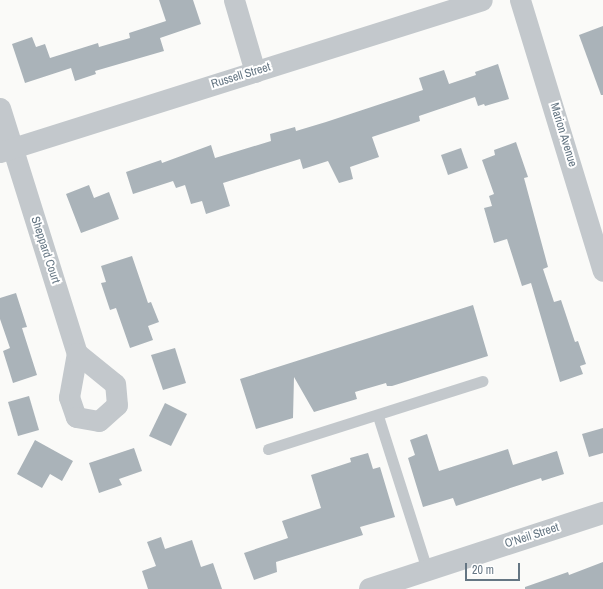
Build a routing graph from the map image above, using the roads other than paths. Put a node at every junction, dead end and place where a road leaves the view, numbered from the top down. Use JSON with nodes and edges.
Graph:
{"nodes":[{"id":1,"x":234,"y":0,"type":"edge"},
{"id":2,"x":482,"y":0,"type":"edge"},
{"id":3,"x":520,"y":0,"type":"edge"},
{"id":4,"x":255,"y":72,"type":"junction"},
{"id":5,"x":0,"y":108,"type":"edge"},
{"id":6,"x":6,"y":150,"type":"edge"},
{"id":7,"x":596,"y":220,"type":"edge"},
{"id":8,"x":601,"y":261,"type":"edge"},
{"id":9,"x":77,"y":353,"type":"dead end"},
{"id":10,"x":482,"y":382,"type":"dead end"},
{"id":11,"x":378,"y":416,"type":"junction"},
{"id":12,"x":268,"y":449,"type":"dead end"},
{"id":13,"x":603,"y":513,"type":"edge"},
{"id":14,"x":428,"y":570,"type":"junction"},
{"id":15,"x":370,"y":589,"type":"edge"}],
"edges":[{"from":1,"to":4,"type":"street"},
{"from":2,"to":4,"type":"street","name":"Russell Street"},
{"from":3,"to":7,"type":"street","name":"Marion Avenue"},
{"from":4,"to":6,"type":"street","name":"Russell Street"},
{"from":5,"to":6,"type":"street","name":"Sheppard Court"},
{"from":6,"to":9,"type":"street","name":"Sheppard Court"},
{"from":7,"to":8,"type":"street","name":"Marion Avenue"},
{"from":10,"to":11,"type":"lane"},
{"from":11,"to":12,"type":"lane"},
{"from":11,"to":14,"type":"lane"},
{"from":13,"to":14,"type":"street","name":"O'Neil Street"},
{"from":14,"to":15,"type":"street","name":"O'Neil Street"}]}
